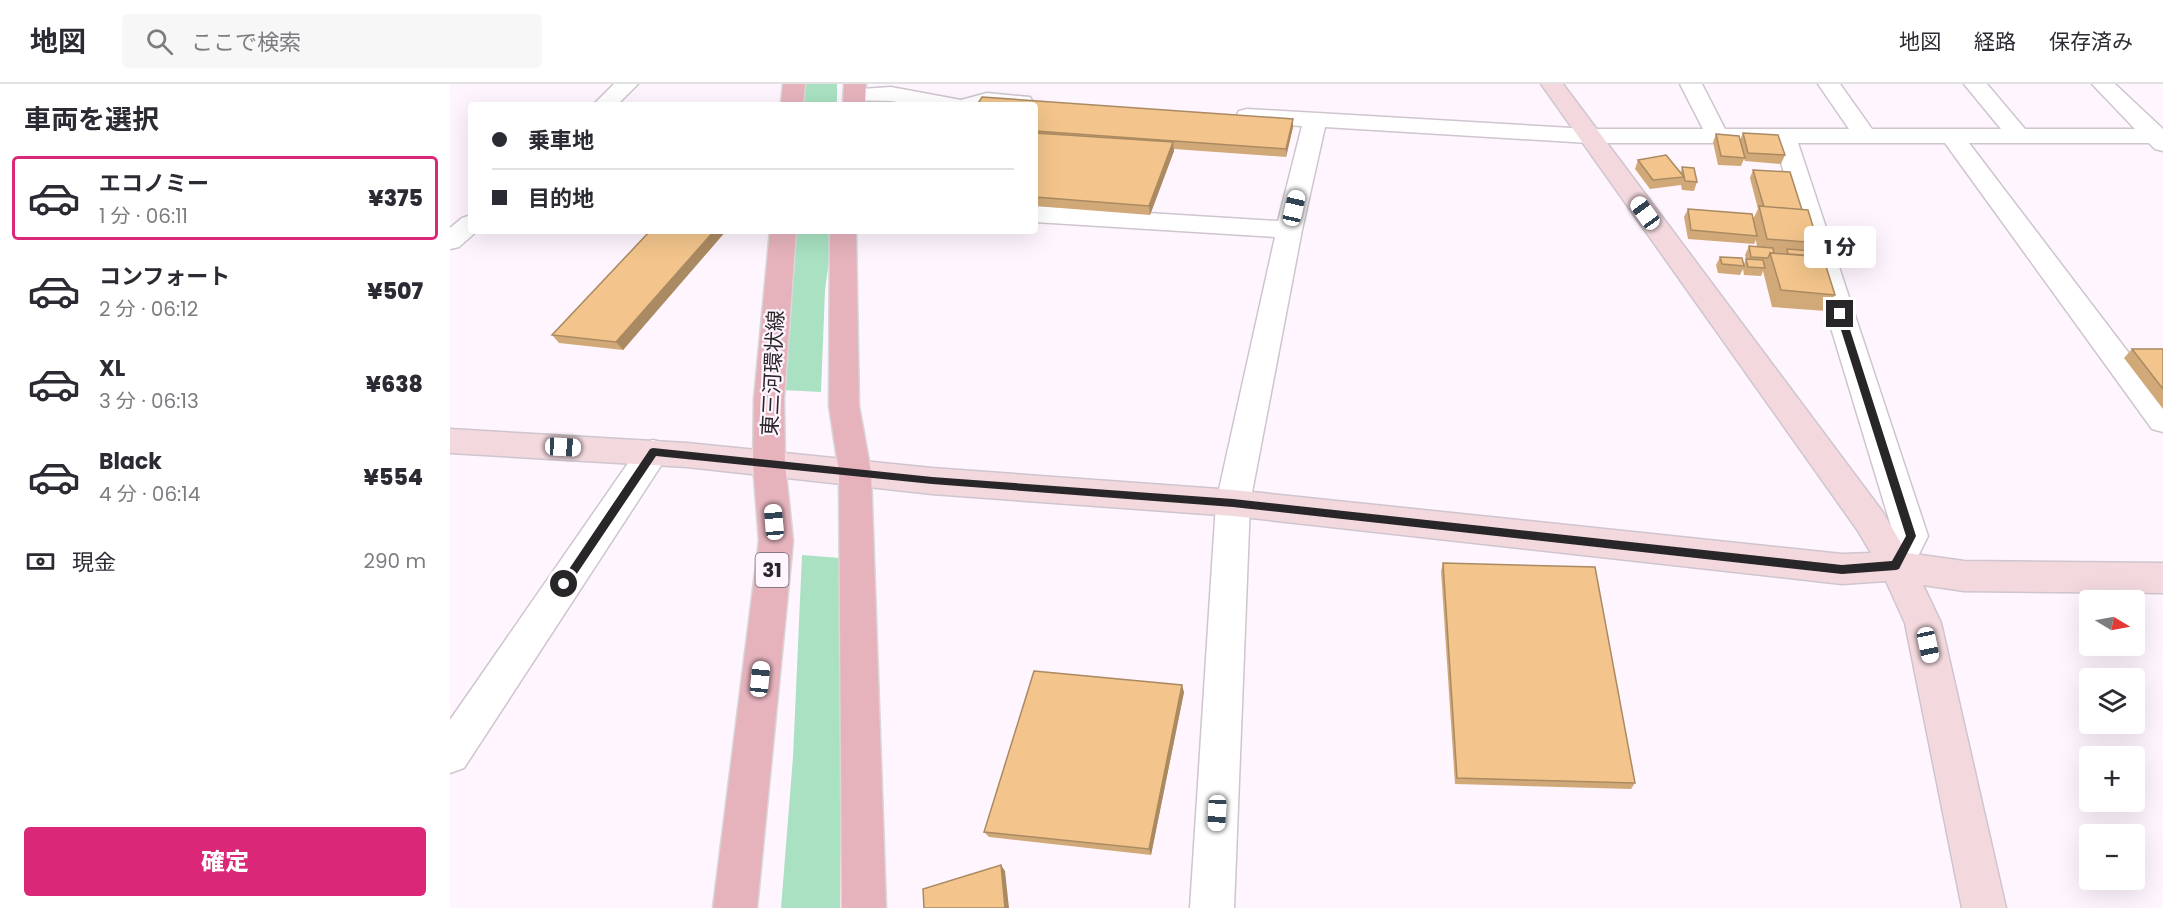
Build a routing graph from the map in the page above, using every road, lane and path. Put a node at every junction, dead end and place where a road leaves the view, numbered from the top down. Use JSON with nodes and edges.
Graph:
{"nodes":[{"id":1,"x":627,"y":84,"type":"edge"},
{"id":2,"x":794,"y":84,"type":"edge"},
{"id":3,"x":1008,"y":84,"type":"edge"},
{"id":4,"x":1552,"y":84,"type":"edge"},
{"id":5,"x":1691,"y":84,"type":"edge"},
{"id":6,"x":1829,"y":84,"type":"edge"},
{"id":7,"x":1975,"y":84,"type":"edge"},
{"id":8,"x":2103,"y":84,"type":"edge"},
{"id":9,"x":855,"y":95,"type":"edge"},
{"id":10,"x":607,"y":102,"type":"edge"},
{"id":11,"x":792,"y":102,"type":"edge"},
{"id":12,"x":938,"y":102,"type":"edge"},
{"id":13,"x":981,"y":102,"type":"edge"},
{"id":14,"x":1038,"y":104,"type":"edge"},
{"id":15,"x":1045,"y":104,"type":"edge"},
{"id":16,"x":1221,"y":115,"type":"edge"},
{"id":17,"x":1315,"y":121,"type":"junction"},
{"id":18,"x":1717,"y":135,"type":"junction"},
{"id":19,"x":1784,"y":135,"type":"junction"},
{"id":20,"x":1589,"y":136,"type":"junction"},
{"id":21,"x":1865,"y":136,"type":"junction"},
{"id":22,"x":1952,"y":136,"type":"junction"},
{"id":23,"x":2019,"y":136,"type":"junction"},
{"id":24,"x":2161,"y":139,"type":"edge"},
{"id":25,"x":1038,"y":214,"type":"edge"},
{"id":26,"x":468,"y":226,"type":"edge"},
{"id":27,"x":1289,"y":230,"type":"junction"},
{"id":28,"x":783,"y":234,"type":"edge"},
{"id":29,"x":843,"y":234,"type":"edge"},
{"id":30,"x":450,"y":241,"type":"edge"},
{"id":31,"x":2163,"y":421,"type":"edge"},
{"id":32,"x":450,"y":441,"type":"edge"},
{"id":33,"x":653,"y":452,"type":"junction"},
{"id":34,"x":769,"y":464,"type":"junction"},
{"id":35,"x":855,"y":472,"type":"junction"},
{"id":36,"x":1233,"y":503,"type":"junction"},
{"id":37,"x":1896,"y":566,"type":"junction"},
{"id":38,"x":2163,"y":578,"type":"edge"},
{"id":39,"x":450,"y":754,"type":"edge"},
{"id":40,"x":735,"y":908,"type":"edge"},
{"id":41,"x":864,"y":908,"type":"edge"},
{"id":42,"x":1212,"y":908,"type":"edge"},
{"id":43,"x":1984,"y":908,"type":"edge"}],
"edges":[{"from":1,"to":10,"type":"street"},
{"from":2,"to":11,"type":"main road"},
{"from":3,"to":13,"type":"street"},
{"from":4,"to":20,"type":"street"},
{"from":5,"to":18,"type":"street"},
{"from":6,"to":21,"type":"street"},
{"from":7,"to":23,"type":"street"},
{"from":8,"to":24,"type":"street"},
{"from":9,"to":12,"type":"street"},
{"from":14,"to":15,"type":"street"},
{"from":16,"to":17,"type":"street"},
{"from":17,"to":20,"type":"street"},
{"from":17,"to":27,"type":"street"},
{"from":18,"to":19,"type":"street"},
{"from":18,"to":20,"type":"street"},
{"from":19,"to":21,"type":"street"},
{"from":19,"to":37,"type":"street"},
{"from":20,"to":37,"type":"street"},
{"from":21,"to":22,"type":"street"},
{"from":22,"to":23,"type":"street"},
{"from":22,"to":31,"type":"street"},
{"from":23,"to":24,"type":"street"},
{"from":25,"to":27,"type":"street"},
{"from":26,"to":30,"type":"street"},
{"from":27,"to":36,"type":"street"},
{"from":28,"to":34,"type":"main road","name":"東三河環状線","number":"31"},
{"from":29,"to":35,"type":"main road"},
{"from":32,"to":33,"type":"street"},
{"from":33,"to":34,"type":"street"},
{"from":33,"to":39,"type":"street"},
{"from":34,"to":35,"type":"street"},
{"from":34,"to":40,"type":"main road","name":"東三河環状線","number":"31"},
{"from":35,"to":36,"type":"street"},
{"from":35,"to":41,"type":"main road"},
{"from":36,"to":37,"type":"street"},
{"from":36,"to":42,"type":"street"},
{"from":37,"to":38,"type":"street"},
{"from":37,"to":43,"type":"street"}]}
